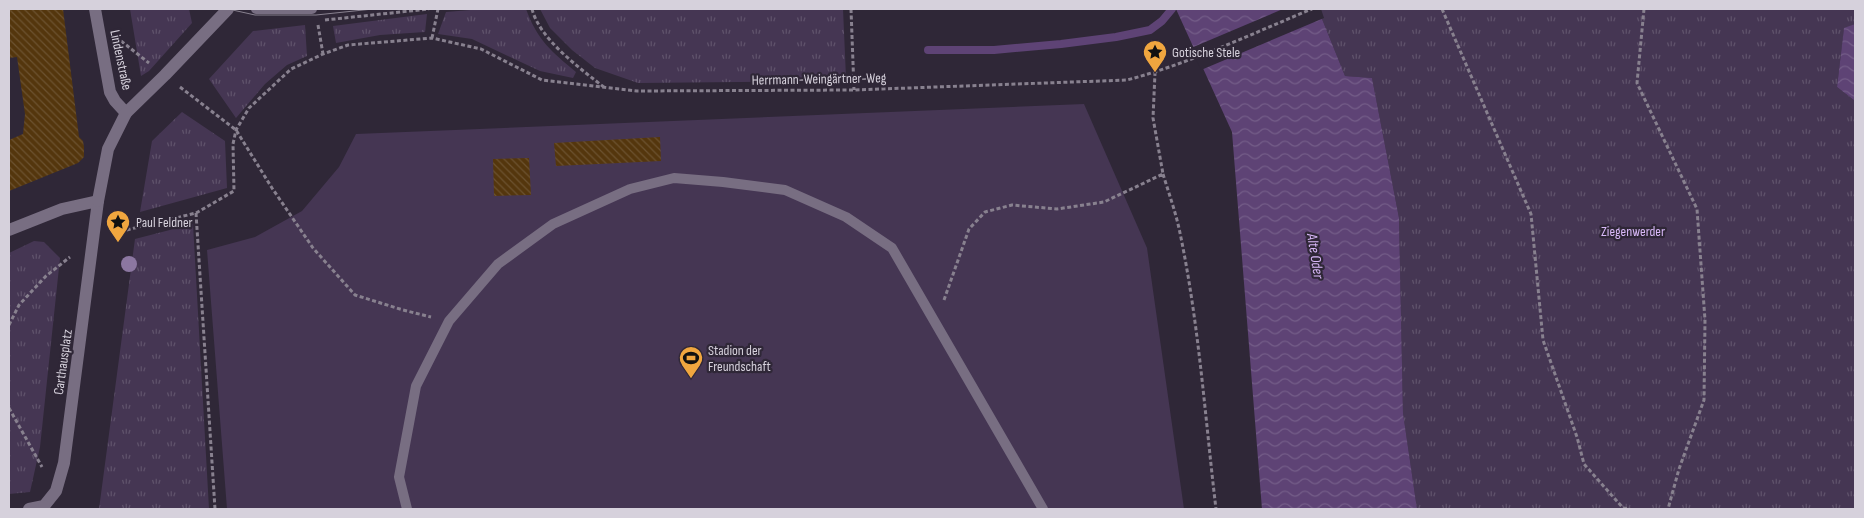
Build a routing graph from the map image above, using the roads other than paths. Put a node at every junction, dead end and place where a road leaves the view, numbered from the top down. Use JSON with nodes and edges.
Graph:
{"nodes":[{"id":1,"x":96,"y":9,"type":"edge"},
{"id":2,"x":228,"y":9,"type":"edge"},
{"id":3,"x":256,"y":9,"type":"edge"},
{"id":4,"x":312,"y":9,"type":"edge"},
{"id":5,"x":126,"y":113,"type":"junction"},
{"id":6,"x":98,"y":201,"type":"junction"},
{"id":7,"x":9,"y":230,"type":"edge"},
{"id":8,"x":44,"y":507,"type":"edge"},
{"id":9,"x":29,"y":509,"type":"edge"},
{"id":10,"x":407,"y":509,"type":"edge"},
{"id":11,"x":1043,"y":509,"type":"edge"}],
"edges":[{"from":1,"to":5,"type":"street","name":"Lindenstraße"},
{"from":2,"to":5,"type":"street","name":"Carthausplatz"},
{"from":3,"to":4,"type":"lane"},
{"from":5,"to":6,"type":"street","name":"Carthausplatz"},
{"from":6,"to":7,"type":"street"},
{"from":6,"to":8,"type":"street","name":"Carthausplatz"},
{"from":8,"to":9,"type":"street","name":"Carthausplatz"},
{"from":10,"to":11,"type":"lane"}]}
